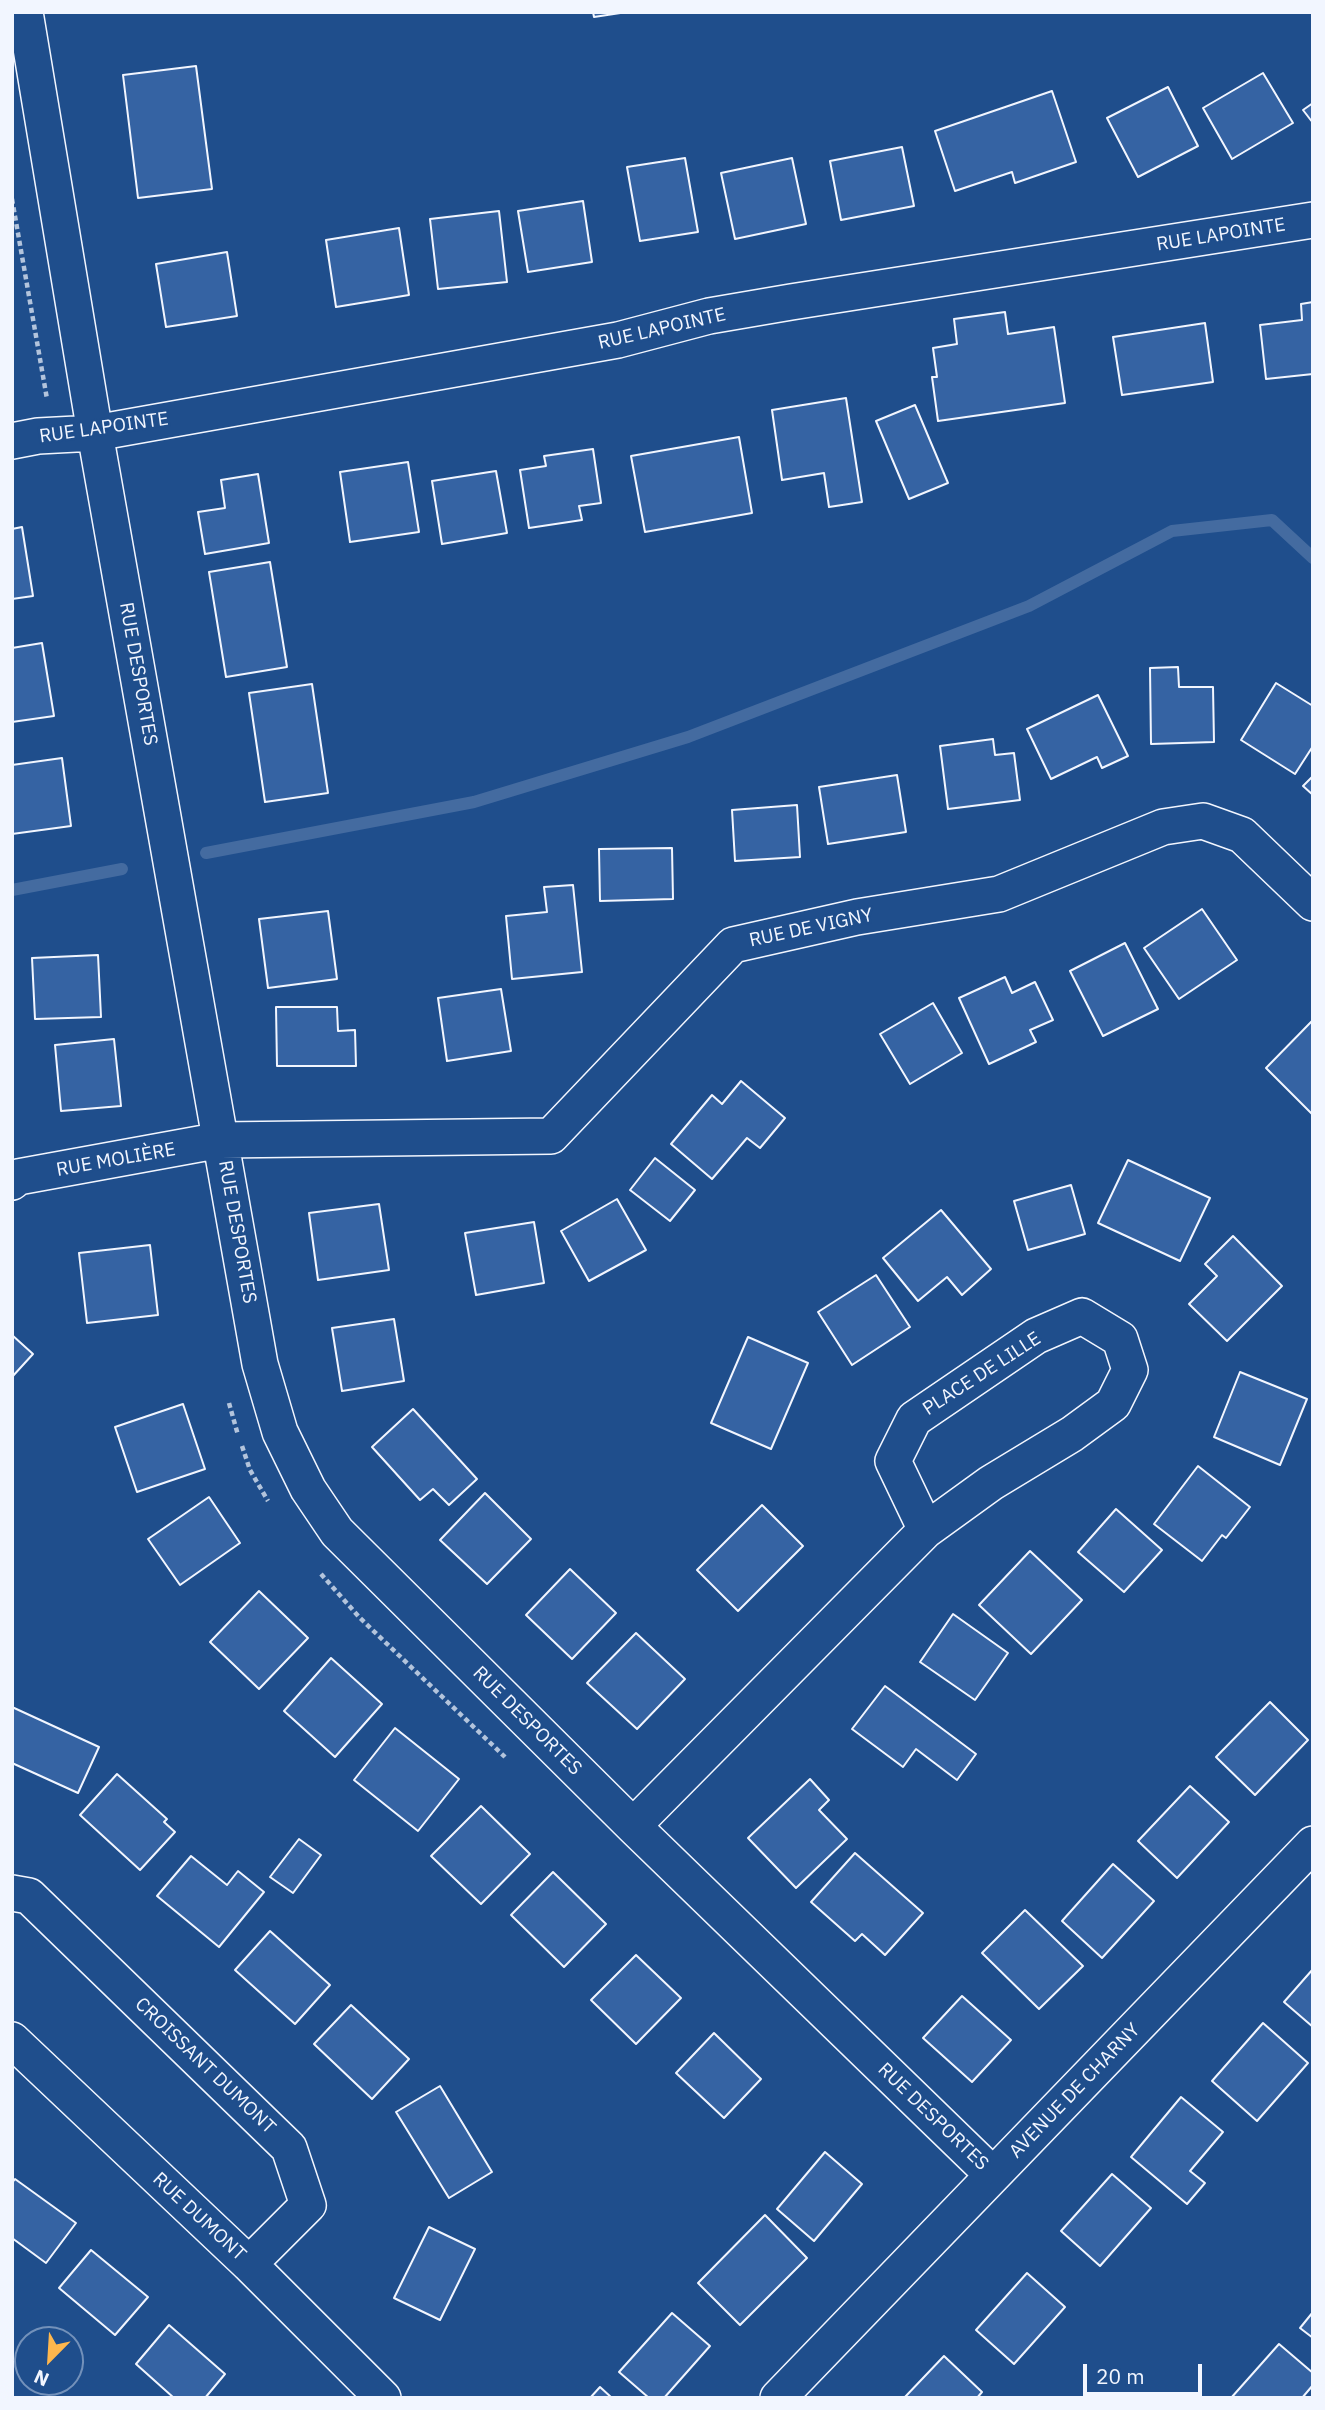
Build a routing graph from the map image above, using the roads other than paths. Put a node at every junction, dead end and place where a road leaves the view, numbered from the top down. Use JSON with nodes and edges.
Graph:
{"nodes":[{"id":1,"x":25,"y":12,"type":"edge"},
{"id":2,"x":1313,"y":220,"type":"edge"},
{"id":3,"x":95,"y":432,"type":"junction"},
{"id":4,"x":12,"y":440,"type":"edge"},
{"id":5,"x":1313,"y":903,"type":"edge"},
{"id":6,"x":221,"y":1140,"type":"junction"},
{"id":7,"x":12,"y":1182,"type":"edge"},
{"id":8,"x":926,"y":1530,"type":"junction"},
{"id":9,"x":633,"y":1826,"type":"junction"},
{"id":10,"x":1313,"y":1844,"type":"edge"},
{"id":11,"x":12,"y":1893,"type":"edge"},
{"id":12,"x":12,"y":2040,"type":"edge"},
{"id":13,"x":993,"y":2175,"type":"junction"},
{"id":14,"x":249,"y":2264,"type":"junction"},
{"id":15,"x":383,"y":2398,"type":"edge"},
{"id":16,"x":778,"y":2398,"type":"edge"}],
"edges":[{"from":1,"to":3,"type":"street","name":"RUE DESPORTES"},
{"from":2,"to":3,"type":"street","name":"RUE LAPOINTE"},
{"from":3,"to":4,"type":"street","name":"RUE LAPOINTE"},
{"from":3,"to":6,"type":"street","name":"RUE DESPORTES"},
{"from":5,"to":6,"type":"street","name":"RUE DE VIGNY"},
{"from":6,"to":7,"type":"street","name":"RUE MOLIÈRE"},
{"from":6,"to":9,"type":"street","name":"RUE DESPORTES"},
{"from":8,"to":8,"type":"street","name":"PLACE DE LILLE"},
{"from":8,"to":9,"type":"street","name":"PLACE DE LILLE"},
{"from":9,"to":13,"type":"street","name":"RUE DESPORTES"},
{"from":10,"to":13,"type":"street","name":"AVENUE DE CHARNY"},
{"from":11,"to":14,"type":"street","name":"CROISSANT DUMONT"},
{"from":12,"to":14,"type":"street","name":"RUE DUMONT"},
{"from":13,"to":16,"type":"street","name":"AVENUE DE CHARNY"},
{"from":14,"to":15,"type":"street","name":"RUE DUMONT"}]}
